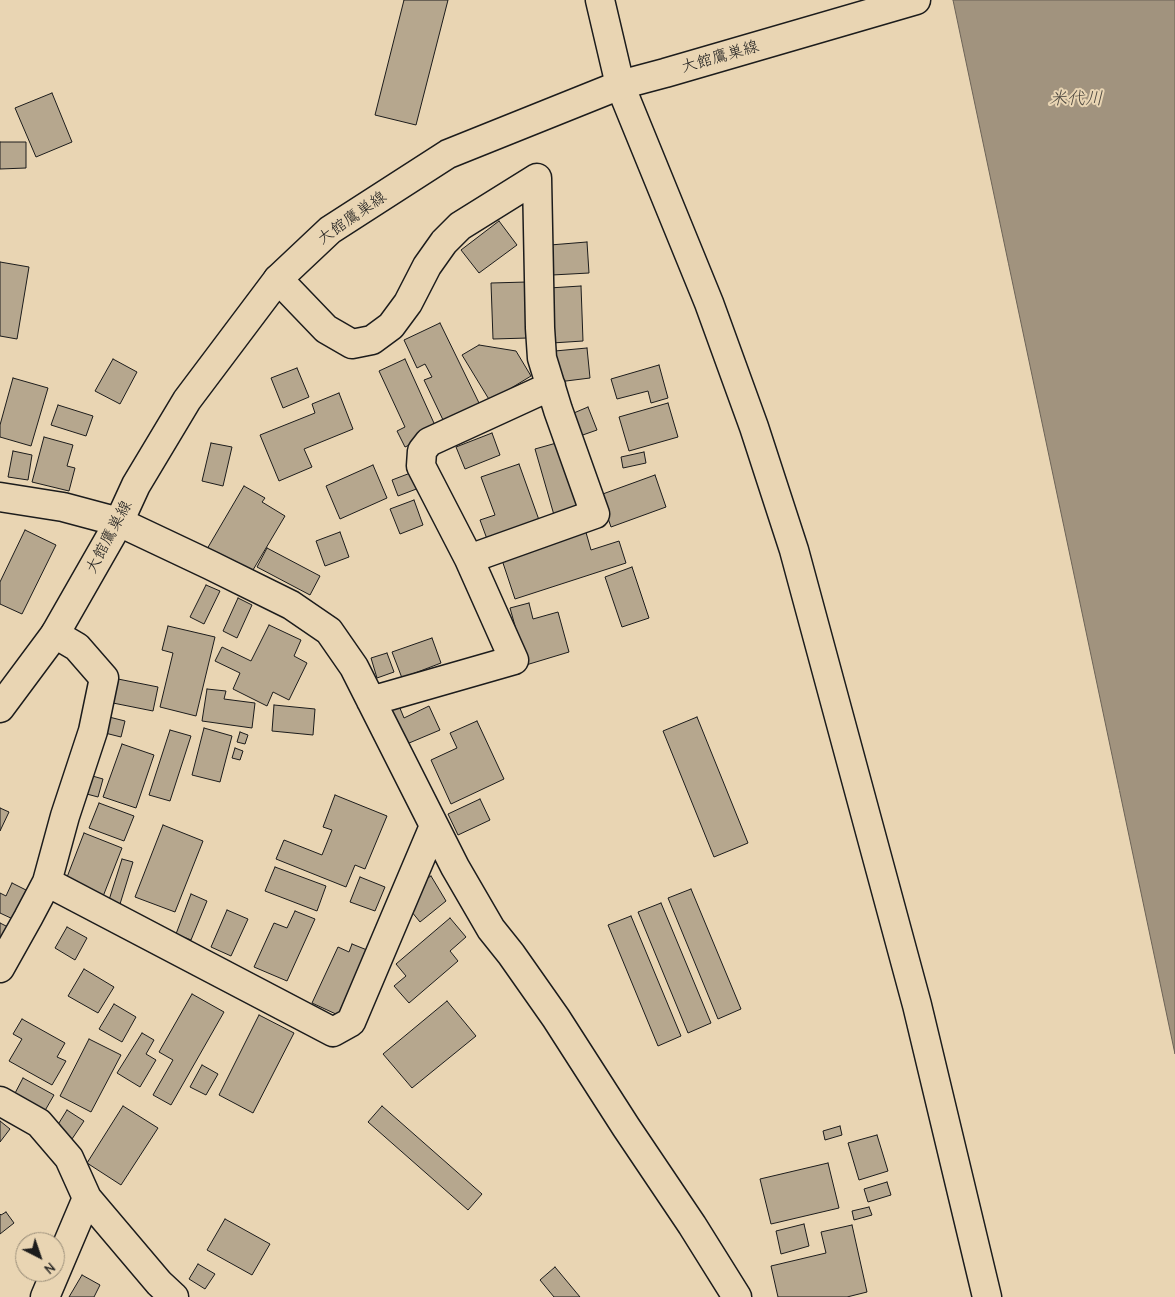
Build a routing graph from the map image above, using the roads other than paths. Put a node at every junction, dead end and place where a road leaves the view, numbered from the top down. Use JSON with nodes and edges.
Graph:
{"nodes":[{"id":1,"x":600,"y":0,"type":"edge"},
{"id":2,"x":916,"y":0,"type":"edge"},
{"id":3,"x":620,"y":85,"type":"junction"},
{"id":4,"x":278,"y":279,"type":"junction"},
{"id":5,"x":551,"y":386,"type":"junction"},
{"id":6,"x":0,"y":497,"type":"edge"},
{"id":7,"x":119,"y":522,"type":"junction"},
{"id":8,"x":469,"y":558,"type":"junction"},
{"id":9,"x":55,"y":634,"type":"junction"},
{"id":10,"x":371,"y":701,"type":"junction"},
{"id":11,"x":0,"y":708,"type":"edge"},
{"id":12,"x":434,"y":826,"type":"junction"},
{"id":13,"x":47,"y":882,"type":"junction"},
{"id":14,"x":0,"y":968,"type":"edge"},
{"id":15,"x":0,"y":1101,"type":"edge"},
{"id":16,"x":87,"y":1198,"type":"junction"},
{"id":17,"x":46,"y":1297,"type":"edge"},
{"id":18,"x":174,"y":1297,"type":"edge"},
{"id":19,"x":737,"y":1297,"type":"edge"},
{"id":20,"x":987,"y":1297,"type":"edge"}],
"edges":[{"from":1,"to":3,"type":"street"},
{"from":2,"to":3,"type":"street","name":"大館鷹巣線"},
{"from":3,"to":4,"type":"street","name":"大館鷹巣線"},
{"from":3,"to":20,"type":"street"},
{"from":4,"to":5,"type":"street"},
{"from":4,"to":7,"type":"street","name":"大館鷹巣線"},
{"from":5,"to":8,"type":"street"},
{"from":5,"to":8,"type":"street"},
{"from":6,"to":7,"type":"street"},
{"from":7,"to":9,"type":"street","name":"大館鷹巣線"},
{"from":7,"to":10,"type":"street"},
{"from":8,"to":10,"type":"street"},
{"from":9,"to":11,"type":"street","name":"大館鷹巣線"},
{"from":9,"to":13,"type":"street"},
{"from":10,"to":12,"type":"street"},
{"from":12,"to":13,"type":"street"},
{"from":12,"to":19,"type":"street"},
{"from":13,"to":14,"type":"street"},
{"from":15,"to":16,"type":"street"},
{"from":16,"to":17,"type":"street"},
{"from":16,"to":18,"type":"street"}]}
